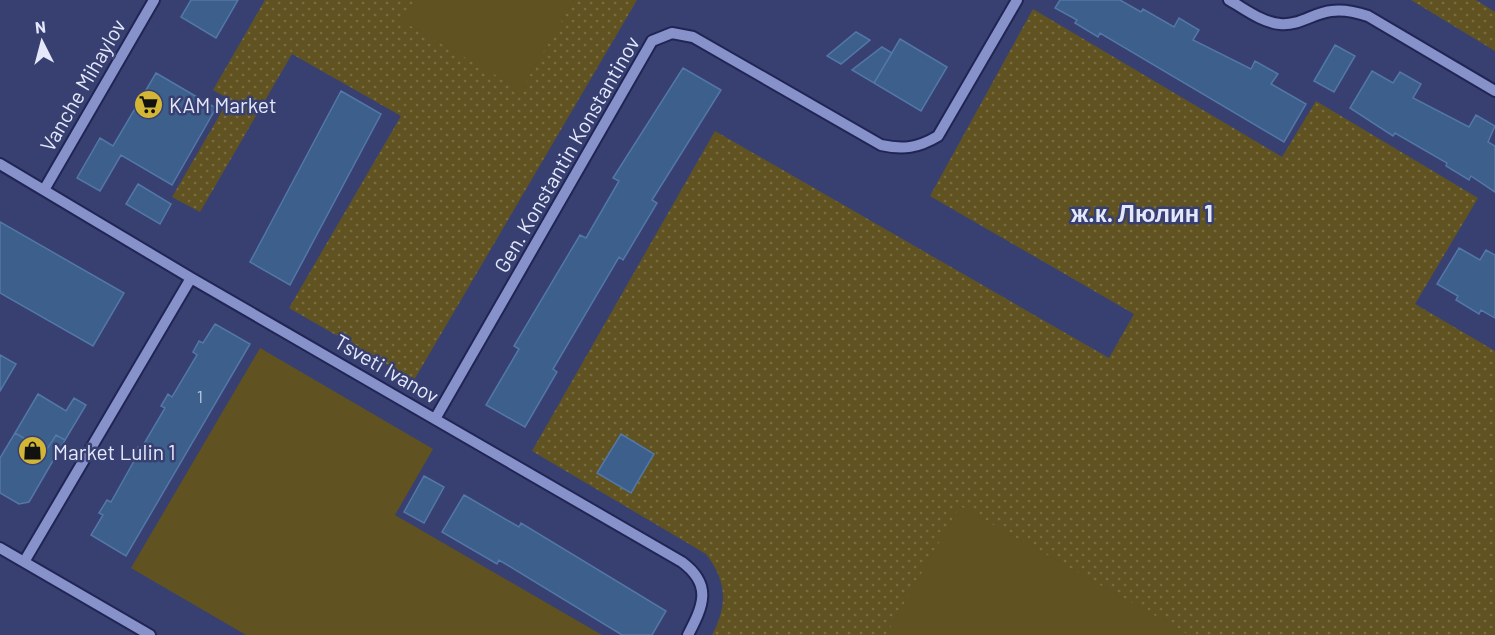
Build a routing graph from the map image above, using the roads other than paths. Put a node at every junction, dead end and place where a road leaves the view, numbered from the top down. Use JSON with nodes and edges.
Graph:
{"nodes":[{"id":1,"x":154,"y":0,"type":"edge"},
{"id":2,"x":1017,"y":0,"type":"edge"},
{"id":3,"x":1229,"y":0,"type":"edge"},
{"id":4,"x":1495,"y":91,"type":"edge"},
{"id":5,"x":0,"y":164,"type":"edge"},
{"id":6,"x":44,"y":190,"type":"junction"},
{"id":7,"x":191,"y":278,"type":"junction"},
{"id":8,"x":435,"y":419,"type":"junction"},
{"id":9,"x":0,"y":548,"type":"edge"},
{"id":10,"x":24,"y":562,"type":"junction"},
{"id":11,"x":150,"y":635,"type":"edge"},
{"id":12,"x":688,"y":635,"type":"edge"}],
"edges":[{"from":1,"to":6,"type":"street","name":"Vanche Mihaylov"},
{"from":2,"to":8,"type":"street","name":"Gen. Konstantin Konstantinov"},
{"from":3,"to":4,"type":"street"},
{"from":5,"to":6,"type":"street","name":"Tsveti Ivanov"},
{"from":6,"to":7,"type":"street","name":"Tsveti Ivanov"},
{"from":7,"to":8,"type":"street","name":"Tsveti Ivanov"},
{"from":7,"to":10,"type":"street"},
{"from":8,"to":12,"type":"street","name":"Tsveti Ivanov"},
{"from":9,"to":10,"type":"street"},
{"from":10,"to":11,"type":"street"}]}
